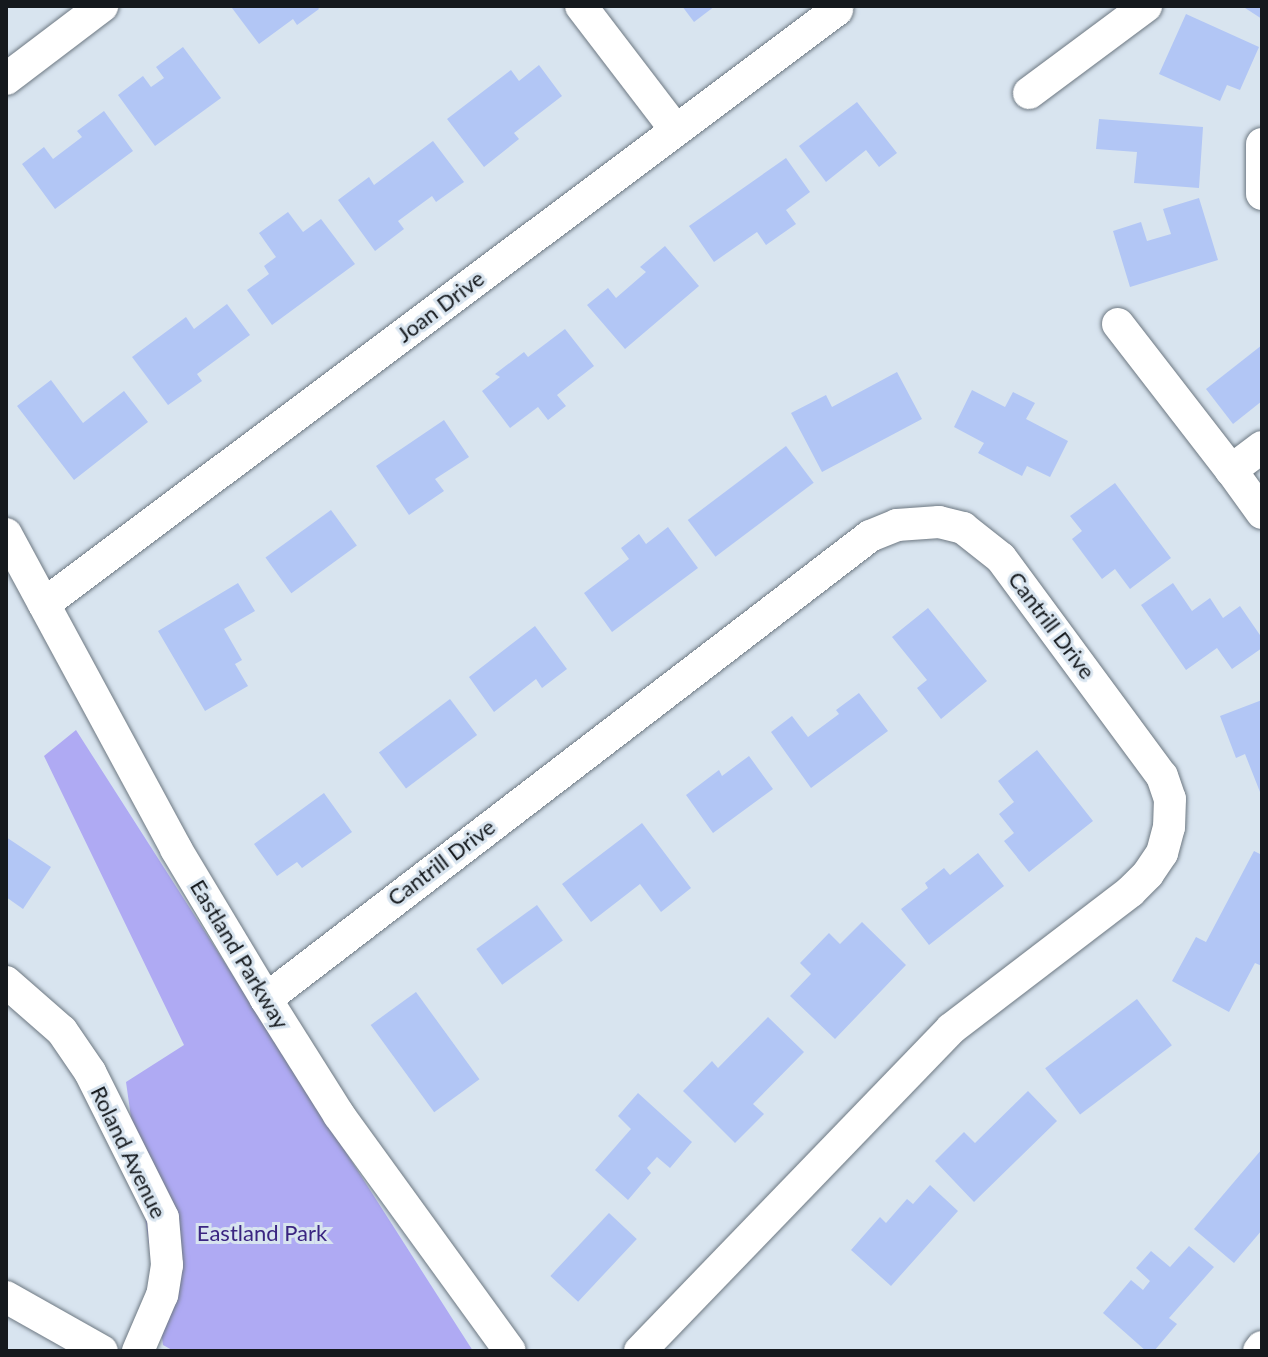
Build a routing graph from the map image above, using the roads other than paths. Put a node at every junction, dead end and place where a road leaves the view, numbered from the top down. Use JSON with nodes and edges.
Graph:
{"nodes":[{"id":1,"x":102,"y":6,"type":"edge"},
{"id":2,"x":581,"y":6,"type":"edge"},
{"id":3,"x":1146,"y":6,"type":"edge"},
{"id":4,"x":837,"y":10,"type":"dead end"},
{"id":5,"x":6,"y":79,"type":"edge"},
{"id":6,"x":1029,"y":93,"type":"dead end"},
{"id":7,"x":675,"y":129,"type":"junction"},
{"id":8,"x":1262,"y":144,"type":"edge"},
{"id":9,"x":1262,"y":194,"type":"edge"},
{"id":10,"x":1118,"y":324,"type":"dead end"},
{"id":11,"x":1262,"y":447,"type":"edge"},
{"id":12,"x":1231,"y":470,"type":"junction"},
{"id":13,"x":1262,"y":513,"type":"edge"},
{"id":14,"x":6,"y":534,"type":"edge"},
{"id":15,"x":44,"y":604,"type":"junction"},
{"id":16,"x":6,"y":982,"type":"edge"},
{"id":17,"x":266,"y":999,"type":"junction"},
{"id":18,"x":6,"y":1297,"type":"edge"},
{"id":19,"x":102,"y":1351,"type":"edge"},
{"id":20,"x":138,"y":1351,"type":"edge"},
{"id":21,"x":510,"y":1351,"type":"edge"},
{"id":22,"x":640,"y":1351,"type":"edge"}],
"edges":[{"from":1,"to":5,"type":"street"},
{"from":2,"to":7,"type":"street"},
{"from":3,"to":6,"type":"street"},
{"from":4,"to":7,"type":"street","name":"Joan Drive"},
{"from":7,"to":15,"type":"street","name":"Joan Drive"},
{"from":8,"to":9,"type":"street"},
{"from":10,"to":12,"type":"street"},
{"from":11,"to":12,"type":"street"},
{"from":12,"to":13,"type":"street"},
{"from":14,"to":15,"type":"street","name":"Eastland Parkway"},
{"from":15,"to":17,"type":"street","name":"Eastland Parkway"},
{"from":16,"to":20,"type":"street","name":"Roland Avenue"},
{"from":17,"to":21,"type":"street","name":"Eastland Parkway"},
{"from":17,"to":22,"type":"street","name":"Cantrill Drive"},
{"from":18,"to":19,"type":"street"}]}
